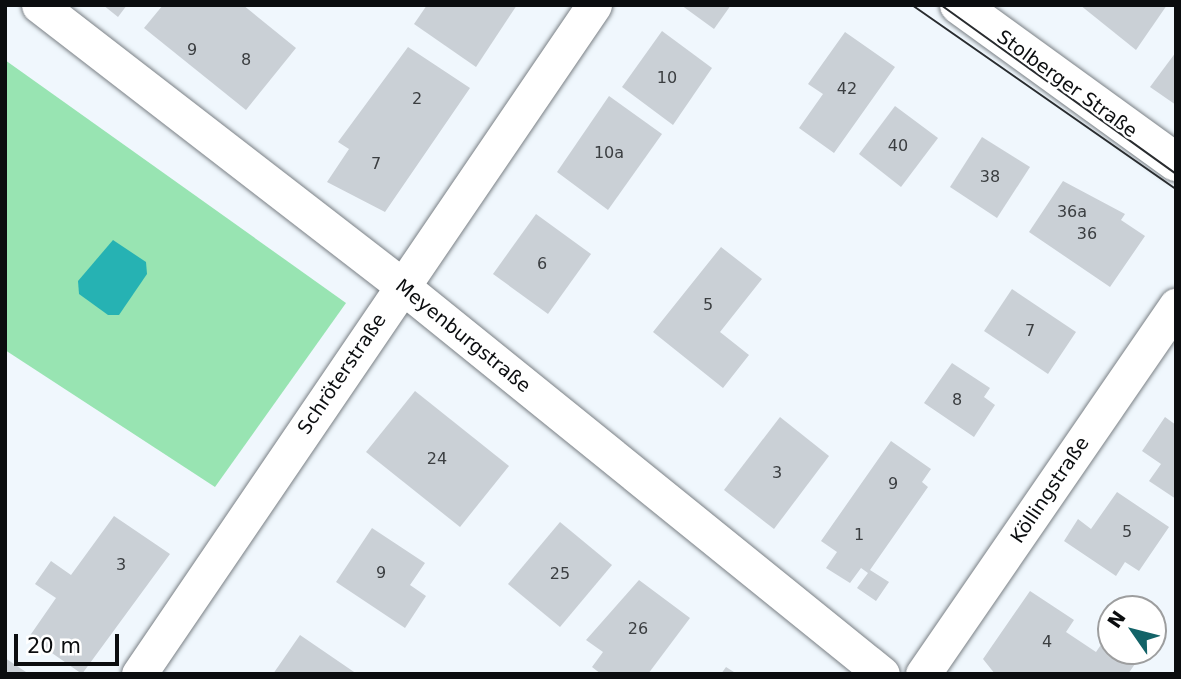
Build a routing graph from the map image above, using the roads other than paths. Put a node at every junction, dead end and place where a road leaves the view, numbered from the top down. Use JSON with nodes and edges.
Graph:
{"nodes":[{"id":1,"x":39,"y":5,"type":"edge"},
{"id":2,"x":594,"y":5,"type":"edge"},
{"id":3,"x":959,"y":5,"type":"edge"},
{"id":4,"x":1176,"y":162,"type":"edge"},
{"id":5,"x":402,"y":286,"type":"junction"},
{"id":6,"x":1176,"y":306,"type":"edge"},
{"id":7,"x":139,"y":674,"type":"edge"},
{"id":8,"x":882,"y":674,"type":"edge"},
{"id":9,"x":923,"y":674,"type":"edge"}],
"edges":[{"from":1,"to":5,"type":"street","name":"Meyenburgstraße"},
{"from":2,"to":5,"type":"street","name":"Schröterstraße"},
{"from":3,"to":4,"type":"main road","name":"Stolberger Straße"},
{"from":5,"to":7,"type":"street","name":"Schröterstraße"},
{"from":5,"to":8,"type":"street","name":"Meyenburgstraße"},
{"from":6,"to":9,"type":"street","name":"Köllingstraße"}]}
